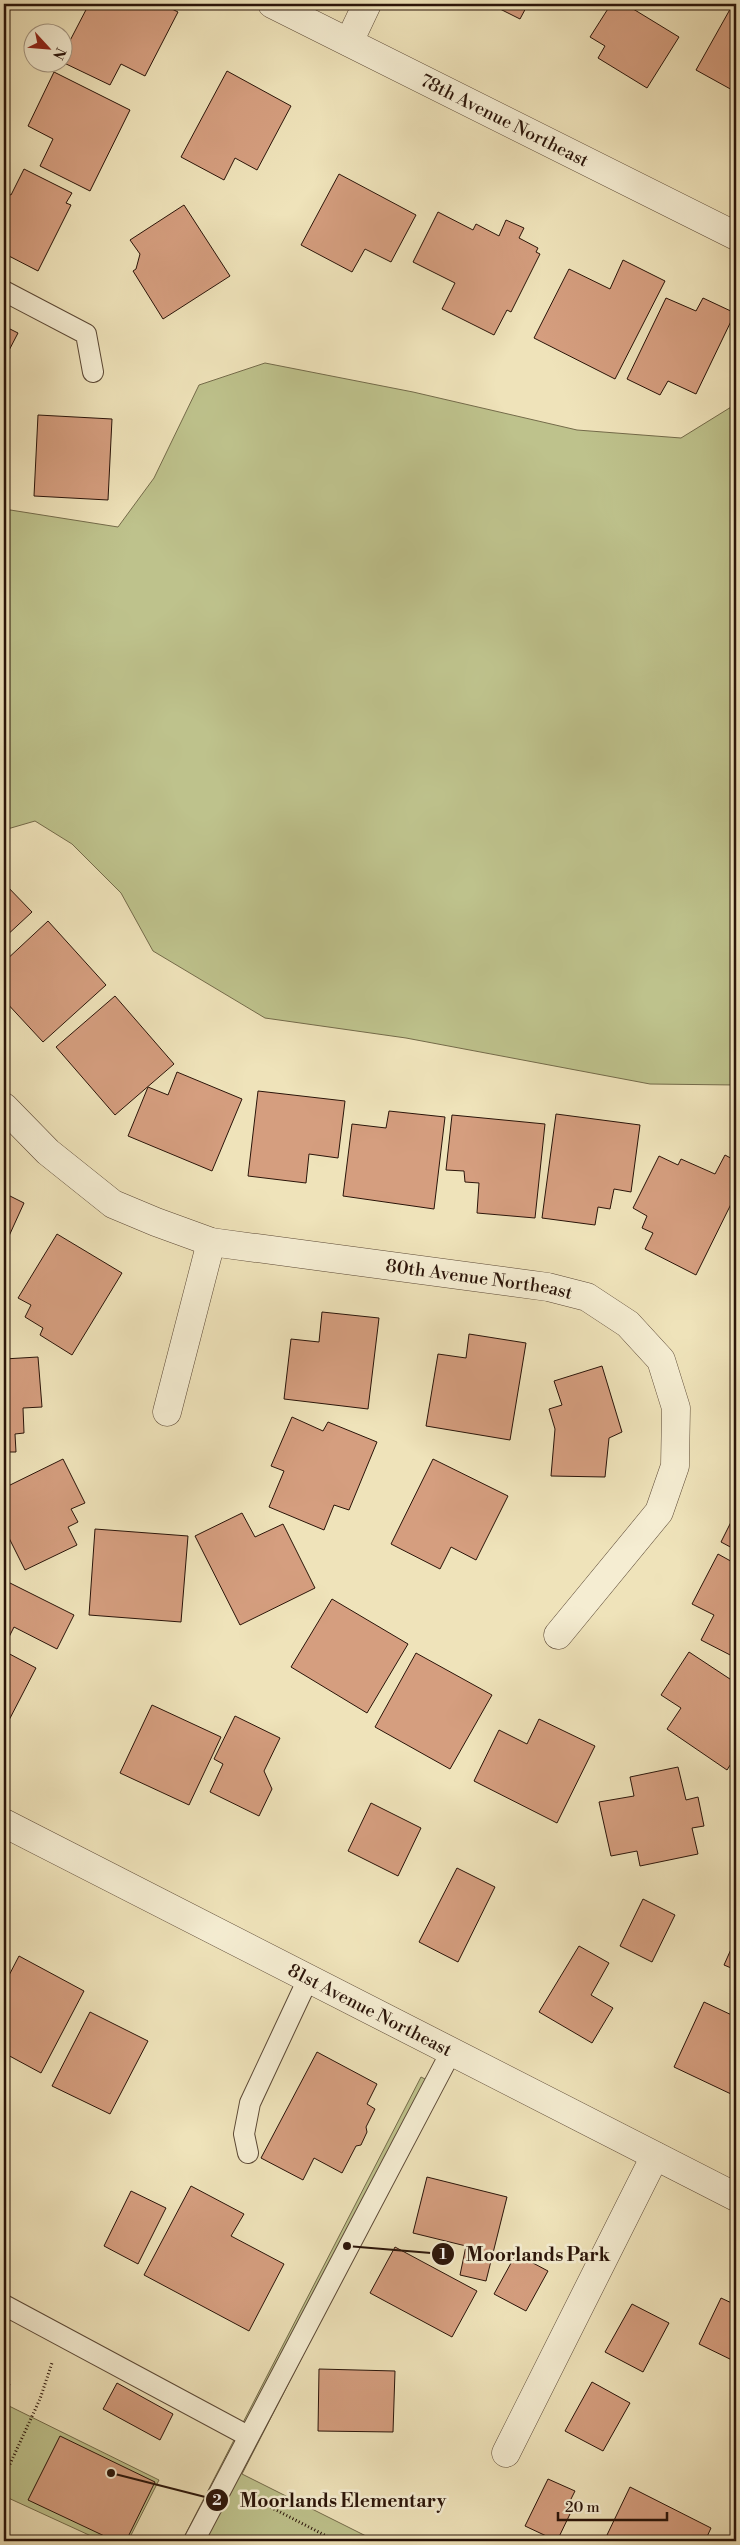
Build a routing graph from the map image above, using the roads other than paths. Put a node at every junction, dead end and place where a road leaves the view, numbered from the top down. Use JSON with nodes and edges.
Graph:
{"nodes":[{"id":1,"x":272,"y":4,"type":"edge"},
{"id":2,"x":367,"y":4,"type":"edge"},
{"id":3,"x":349,"y":42,"type":"junction"},
{"id":4,"x":736,"y":236,"type":"edge"},
{"id":5,"x":4,"y":291,"type":"edge"},
{"id":6,"x":93,"y":372,"type":"dead end"},
{"id":7,"x":4,"y":1107,"type":"edge"},
{"id":8,"x":211,"y":1242,"type":"junction"},
{"id":9,"x":167,"y":1412,"type":"dead end"},
{"id":10,"x":558,"y":1635,"type":"dead end"},
{"id":11,"x":4,"y":1823,"type":"edge"},
{"id":12,"x":308,"y":1979,"type":"junction"},
{"id":13,"x":451,"y":2052,"type":"junction"},
{"id":14,"x":248,"y":2153,"type":"dead end"},
{"id":15,"x":655,"y":2156,"type":"junction"},
{"id":16,"x":736,"y":2197,"type":"edge"},
{"id":17,"x":4,"y":2305,"type":"edge"},
{"id":18,"x":248,"y":2436,"type":"junction"},
{"id":19,"x":506,"y":2453,"type":"dead end"},
{"id":20,"x":194,"y":2541,"type":"edge"}],
"edges":[{"from":1,"to":3,"type":"street","name":"78th Avenue Northeast"},
{"from":2,"to":3,"type":"street"},
{"from":3,"to":4,"type":"street","name":"78th Avenue Northeast"},
{"from":5,"to":6,"type":"lane"},
{"from":7,"to":8,"type":"street","name":"80th Avenue Northeast"},
{"from":8,"to":9,"type":"street"},
{"from":8,"to":10,"type":"street","name":"80th Avenue Northeast"},
{"from":11,"to":12,"type":"street","name":"81st Avenue Northeast"},
{"from":12,"to":13,"type":"street","name":"81st Avenue Northeast"},
{"from":12,"to":14,"type":"lane"},
{"from":13,"to":15,"type":"street","name":"81st Avenue Northeast"},
{"from":13,"to":18,"type":"lane"},
{"from":15,"to":16,"type":"street","name":"81st Avenue Northeast"},
{"from":15,"to":19,"type":"street"},
{"from":17,"to":18,"type":"lane"},
{"from":18,"to":20,"type":"lane"}]}
